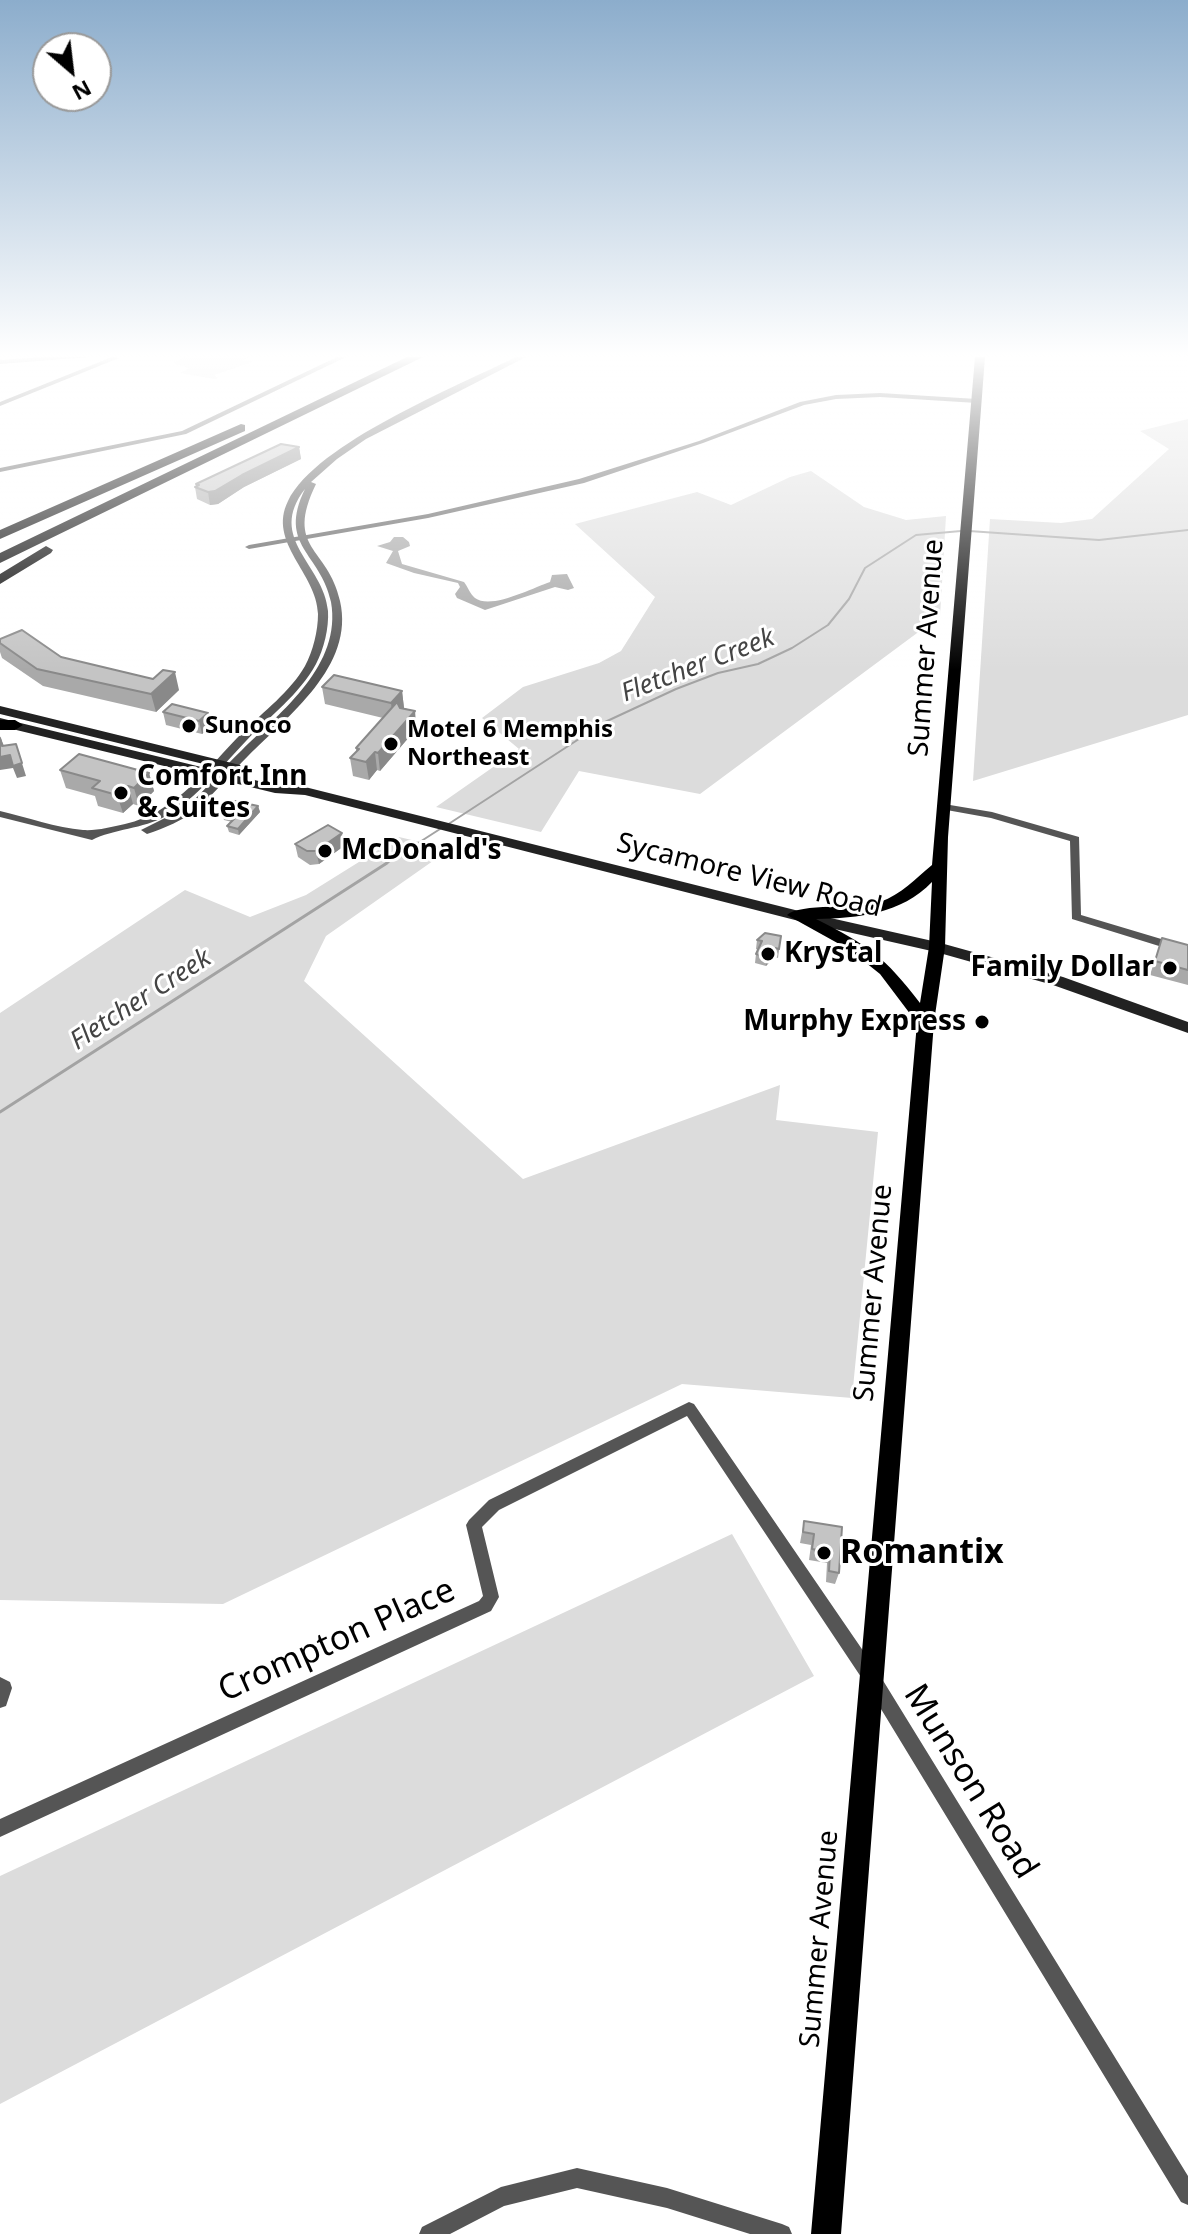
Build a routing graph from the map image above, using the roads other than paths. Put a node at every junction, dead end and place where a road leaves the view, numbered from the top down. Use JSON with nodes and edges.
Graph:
{"nodes":[{"id":1,"x":43,"y":461,"type":"edge"},
{"id":2,"x":162,"y":461,"type":"edge"},
{"id":3,"x":172,"y":461,"type":"edge"},
{"id":4,"x":203,"y":461,"type":"edge"},
{"id":5,"x":327,"y":461,"type":"edge"},
{"id":6,"x":334,"y":461,"type":"edge"},
{"id":7,"x":664,"y":461,"type":"edge"},
{"id":8,"x":971,"y":461,"type":"edge"},
{"id":9,"x":0,"y":470,"type":"edge"},
{"id":10,"x":152,"y":486,"type":"junction"},
{"id":11,"x":0,"y":535,"type":"edge"},
{"id":12,"x":304,"y":540,"type":"junction"},
{"id":13,"x":0,"y":542,"type":"edge"},
{"id":14,"x":291,"y":543,"type":"junction"},
{"id":15,"x":251,"y":550,"type":"dead end"},
{"id":16,"x":0,"y":559,"type":"edge"},
{"id":17,"x":0,"y":580,"type":"edge"},
{"id":18,"x":0,"y":710,"type":"edge"},
{"id":19,"x":5,"y":724,"type":"edge"},
{"id":20,"x":220,"y":770,"type":"junction"},
{"id":21,"x":944,"y":807,"type":"junction"},
{"id":22,"x":0,"y":814,"type":"edge"},
{"id":23,"x":940,"y":867,"type":"junction"},
{"id":24,"x":795,"y":915,"type":"junction"},
{"id":25,"x":937,"y":947,"type":"junction"},
{"id":26,"x":1188,"y":951,"type":"edge"},
{"id":27,"x":1188,"y":1019,"type":"edge"},
{"id":28,"x":926,"y":1022,"type":"junction"},
{"id":29,"x":1172,"y":1022,"type":"junction"},
{"id":30,"x":1188,"y":1028,"type":"edge"},
{"id":31,"x":689,"y":1408,"type":"joint"},
{"id":32,"x":873,"y":1680,"type":"junction"},
{"id":33,"x":0,"y":1685,"type":"edge"},
{"id":34,"x":0,"y":1700,"type":"edge"},
{"id":35,"x":0,"y":1828,"type":"edge"},
{"id":36,"x":1188,"y":2195,"type":"edge"},
{"id":37,"x":429,"y":2234,"type":"edge"},
{"id":38,"x":782,"y":2234,"type":"edge"},
{"id":39,"x":826,"y":2234,"type":"edge"}],
"edges":[{"from":1,"to":9,"type":"street"},
{"from":2,"to":11,"type":"highway"},
{"from":3,"to":13,"type":"highway"},
{"from":4,"to":10,"type":"highway"},
{"from":5,"to":14,"type":"street"},
{"from":6,"to":12,"type":"street"},
{"from":7,"to":12,"type":"street"},
{"from":8,"to":21,"type":"main road","name":"Summer Avenue"},
{"from":10,"to":16,"type":"highway"},
{"from":10,"to":17,"type":"highway"},
{"from":12,"to":14,"type":"street"},
{"from":12,"to":20,"type":"street"},
{"from":14,"to":15,"type":"street"},
{"from":14,"to":20,"type":"street"},
{"from":18,"to":20,"type":"main road","name":"Sycamore View Road"},
{"from":19,"to":20,"type":"main road","name":"Sycamore View Road"},
{"from":20,"to":22,"type":"street"},
{"from":20,"to":24,"type":"main road","name":"Sycamore View Road"},
{"from":21,"to":23,"type":"main road","name":"Summer Avenue"},
{"from":21,"to":26,"type":"street"},
{"from":23,"to":24,"type":"main road"},
{"from":23,"to":25,"type":"main road","name":"Summer Avenue"},
{"from":24,"to":25,"type":"main road","name":"Sycamore View Road"},
{"from":24,"to":28,"type":"main road"},
{"from":25,"to":28,"type":"main road","name":"Summer Avenue"},
{"from":25,"to":29,"type":"main road","name":"Sycamore View Road"},
{"from":27,"to":29,"type":"main road"},
{"from":28,"to":32,"type":"main road","name":"Summer Avenue"},
{"from":29,"to":30,"type":"main road","name":"Sycamore View Road"},
{"from":31,"to":32,"type":"street","name":"Munson Road"},
{"from":31,"to":35,"type":"street","name":"Crompton Place"},
{"from":32,"to":36,"type":"street","name":"Munson Road"},
{"from":32,"to":39,"type":"main road","name":"Summer Avenue"},
{"from":33,"to":34,"type":"street"},
{"from":37,"to":38,"type":"street"}]}
